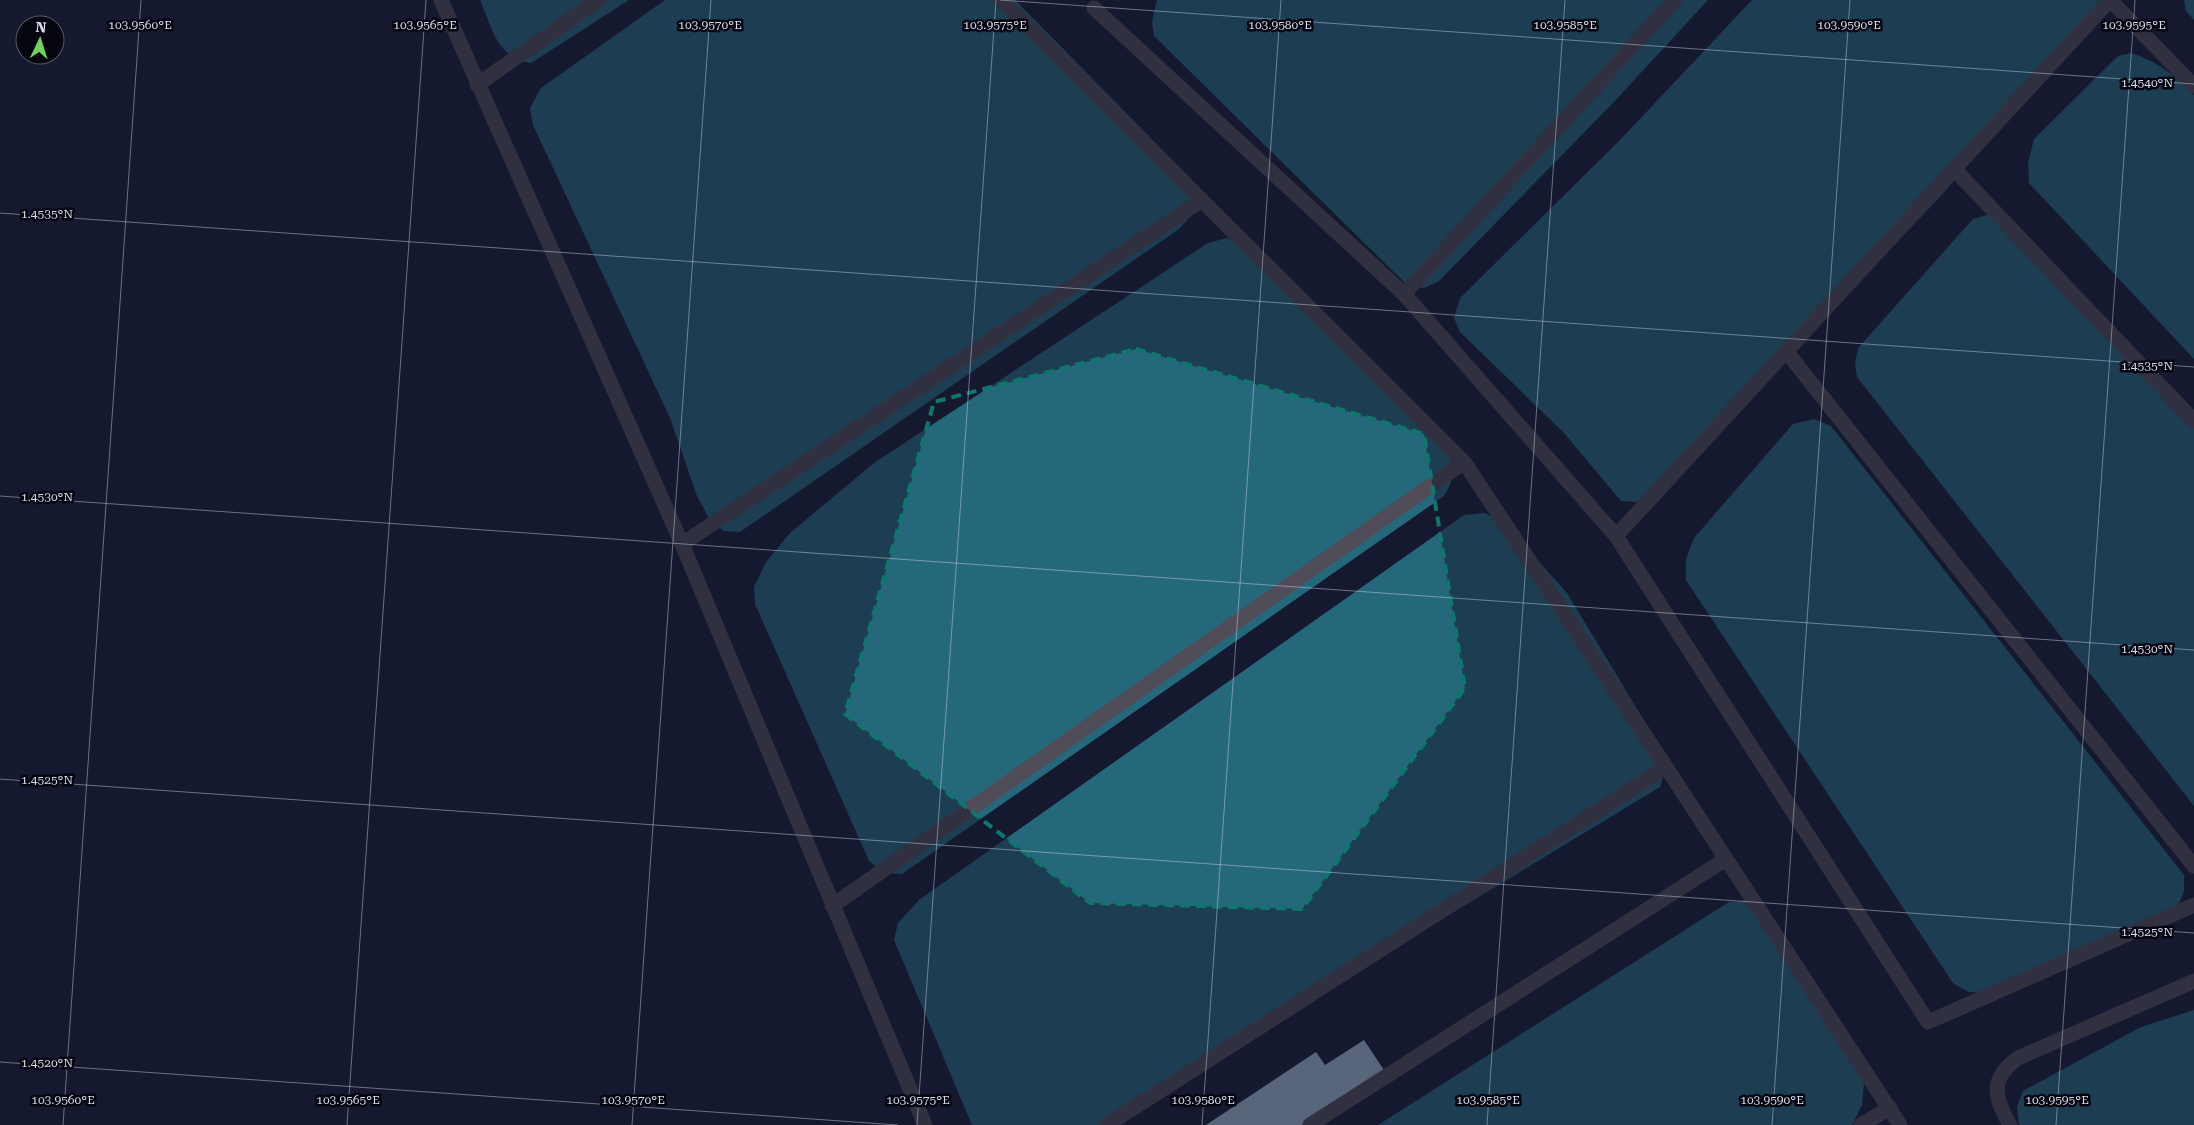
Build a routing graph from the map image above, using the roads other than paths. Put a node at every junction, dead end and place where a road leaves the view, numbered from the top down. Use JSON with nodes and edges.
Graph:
{"nodes":[{"id":1,"x":441,"y":0,"type":"edge"},
{"id":2,"x":598,"y":0,"type":"edge"},
{"id":3,"x":1001,"y":0,"type":"edge"},
{"id":4,"x":1675,"y":0,"type":"edge"},
{"id":5,"x":2110,"y":0,"type":"edge"},
{"id":6,"x":1095,"y":3,"type":"edge"},
{"id":7,"x":477,"y":85,"type":"junction"},
{"id":8,"x":2194,"y":86,"type":"edge"},
{"id":9,"x":1954,"y":169,"type":"junction"},
{"id":10,"x":1202,"y":200,"type":"junction"},
{"id":11,"x":1404,"y":294,"type":"junction"},
{"id":12,"x":1786,"y":351,"type":"junction"},
{"id":13,"x":2194,"y":421,"type":"edge"},
{"id":14,"x":1464,"y":462,"type":"junction"},
{"id":15,"x":1616,"y":536,"type":"junction"},
{"id":16,"x":682,"y":544,"type":"junction"},
{"id":17,"x":1666,"y":767,"type":"junction"},
{"id":18,"x":1726,"y":859,"type":"junction"},
{"id":19,"x":2194,"y":866,"type":"edge"},
{"id":20,"x":2194,"y":904,"type":"edge"},
{"id":21,"x":832,"y":906,"type":"junction"},
{"id":22,"x":2194,"y":981,"type":"edge"},
{"id":23,"x":1890,"y":1108,"type":"junction"},
{"id":24,"x":925,"y":1125,"type":"edge"},
{"id":25,"x":1108,"y":1125,"type":"edge"},
{"id":26,"x":1310,"y":1125,"type":"edge"},
{"id":27,"x":1860,"y":1125,"type":"edge"},
{"id":28,"x":1900,"y":1125,"type":"edge"},
{"id":29,"x":2010,"y":1125,"type":"edge"}],
"edges":[{"from":1,"to":7,"type":"lane"},
{"from":2,"to":7,"type":"lane"},
{"from":3,"to":10,"type":"lane"},
{"from":4,"to":11,"type":"lane"},
{"from":5,"to":8,"type":"lane"},
{"from":5,"to":9,"type":"lane"},
{"from":6,"to":11,"type":"lane"},
{"from":7,"to":16,"type":"lane"},
{"from":9,"to":12,"type":"lane"},
{"from":9,"to":13,"type":"lane"},
{"from":10,"to":14,"type":"lane"},
{"from":10,"to":16,"type":"lane"},
{"from":11,"to":15,"type":"lane"},
{"from":12,"to":15,"type":"lane"},
{"from":12,"to":19,"type":"lane"},
{"from":14,"to":17,"type":"lane"},
{"from":14,"to":21,"type":"lane"},
{"from":15,"to":20,"type":"lane"},
{"from":16,"to":21,"type":"lane"},
{"from":17,"to":18,"type":"lane"},
{"from":17,"to":25,"type":"lane"},
{"from":18,"to":23,"type":"lane"},
{"from":18,"to":26,"type":"lane"},
{"from":21,"to":24,"type":"lane"},
{"from":22,"to":29,"type":"lane"},
{"from":23,"to":27,"type":"lane"},
{"from":23,"to":28,"type":"lane"}]}
